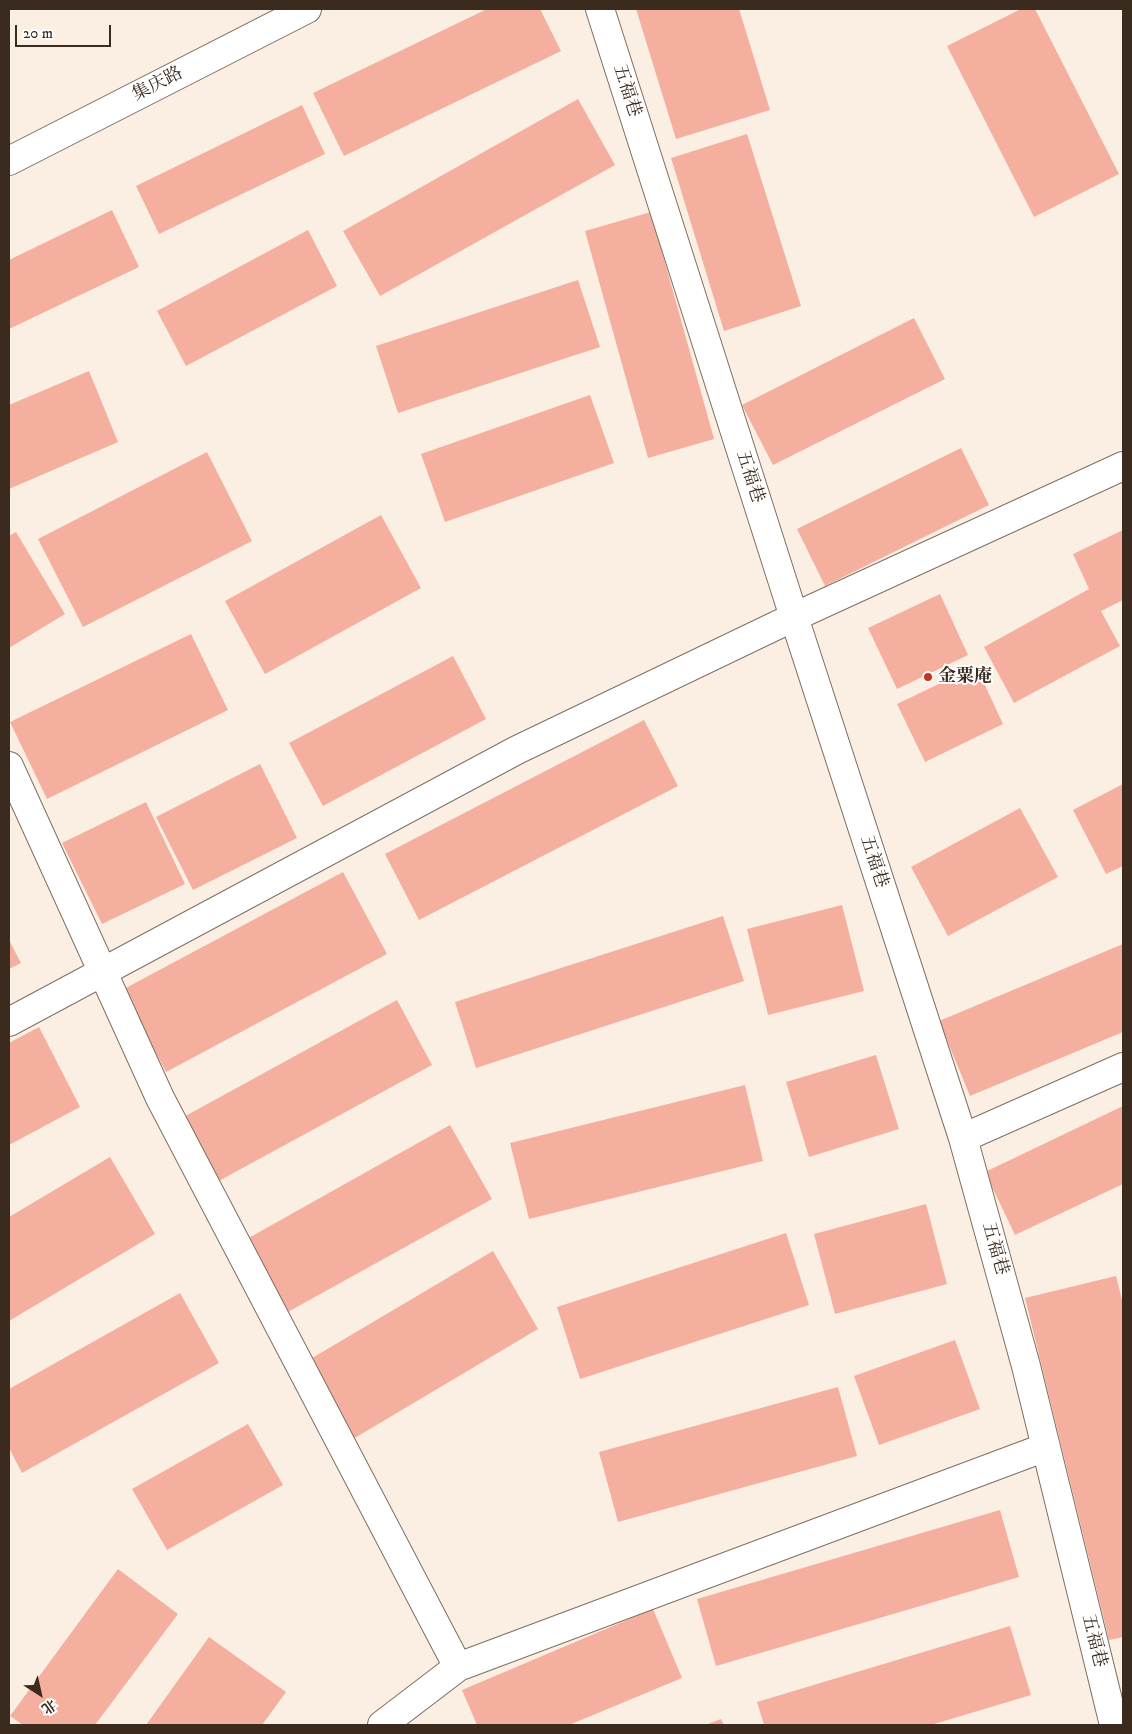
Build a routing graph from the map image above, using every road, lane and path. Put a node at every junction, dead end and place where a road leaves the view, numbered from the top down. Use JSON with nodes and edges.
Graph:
{"nodes":[{"id":1,"x":308,"y":9,"type":"edge"},
{"id":2,"x":600,"y":9,"type":"edge"},
{"id":3,"x":9,"y":161,"type":"edge"},
{"id":4,"x":1123,"y":466,"type":"edge"},
{"id":5,"x":794,"y":617,"type":"junction"},
{"id":6,"x":9,"y":766,"type":"edge"},
{"id":7,"x":103,"y":973,"type":"junction"},
{"id":8,"x":9,"y":1022,"type":"edge"},
{"id":9,"x":1123,"y":1067,"type":"edge"},
{"id":10,"x":963,"y":1138,"type":"junction"},
{"id":11,"x":1046,"y":1448,"type":"junction"},
{"id":12,"x":458,"y":1667,"type":"junction"},
{"id":13,"x":382,"y":1725,"type":"edge"},
{"id":14,"x":1114,"y":1725,"type":"edge"}],
"edges":[{"from":1,"to":3,"type":"street","name":"集庆路"},
{"from":2,"to":5,"type":"street","name":"五福巷"},
{"from":4,"to":5,"type":"street"},
{"from":5,"to":7,"type":"street"},
{"from":5,"to":10,"type":"street","name":"五福巷"},
{"from":6,"to":7,"type":"street"},
{"from":7,"to":8,"type":"street"},
{"from":7,"to":12,"type":"street"},
{"from":9,"to":10,"type":"street"},
{"from":10,"to":11,"type":"street","name":"五福巷"},
{"from":11,"to":12,"type":"street"},
{"from":11,"to":14,"type":"street","name":"五福巷"},
{"from":12,"to":13,"type":"street"}]}
